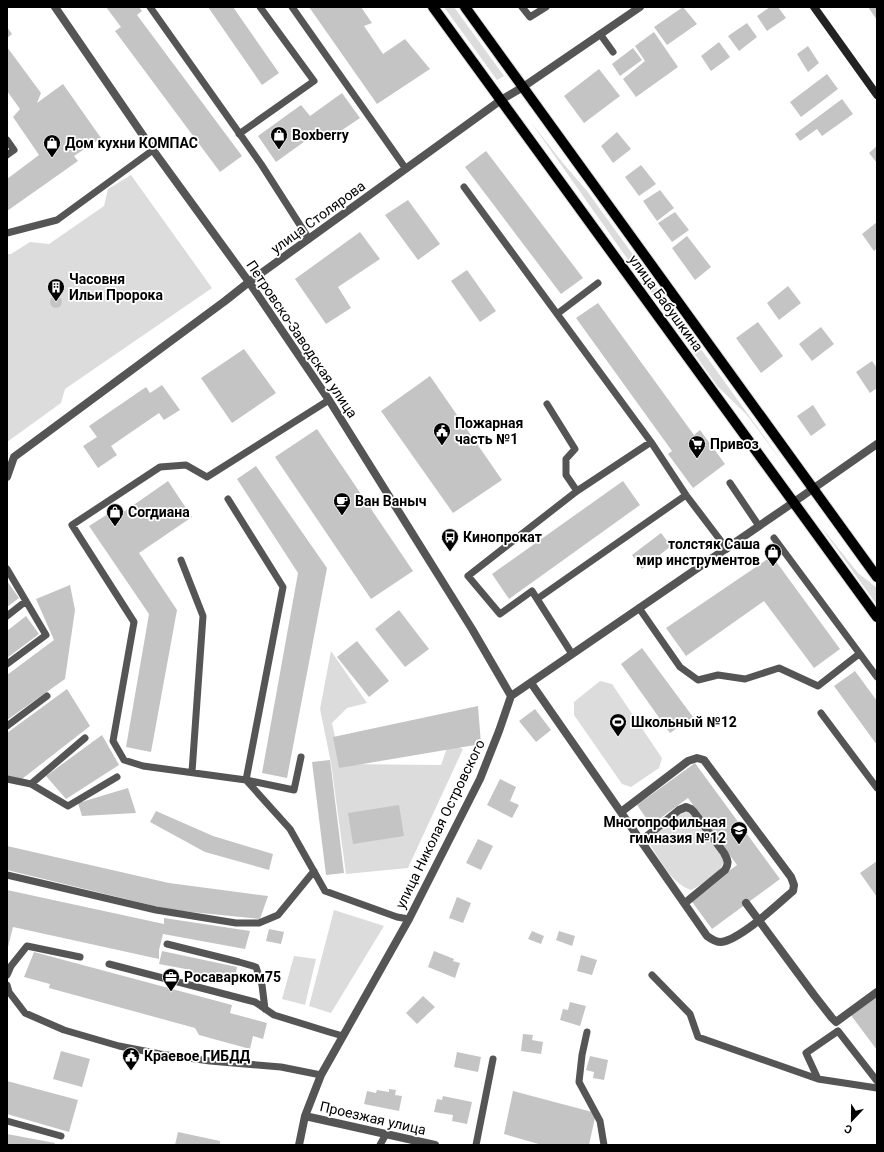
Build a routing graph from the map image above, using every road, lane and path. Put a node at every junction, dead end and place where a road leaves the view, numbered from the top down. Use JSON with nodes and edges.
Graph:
{"nodes":[{"id":1,"x":56,"y":7,"type":"edge"},
{"id":2,"x":150,"y":7,"type":"edge"},
{"id":3,"x":260,"y":7,"type":"edge"},
{"id":4,"x":292,"y":7,"type":"edge"},
{"id":5,"x":433,"y":7,"type":"edge"},
{"id":6,"x":465,"y":7,"type":"edge"},
{"id":7,"x":522,"y":7,"type":"edge"},
{"id":8,"x":546,"y":7,"type":"edge"},
{"id":9,"x":640,"y":7,"type":"edge"},
{"id":10,"x":817,"y":8,"type":"edge"},
{"id":11,"x":600,"y":34,"type":"junction"},
{"id":12,"x":613,"y":52,"type":"dead end"},
{"id":13,"x":523,"y":87,"type":"junction"},
{"id":14,"x":877,"y":95,"type":"edge"},
{"id":15,"x":501,"y":100,"type":"junction"},
{"id":16,"x":239,"y":134,"type":"junction"},
{"id":17,"x":7,"y":140,"type":"edge"},
{"id":18,"x":154,"y":150,"type":"junction"},
{"id":19,"x":7,"y":155,"type":"edge"},
{"id":20,"x":406,"y":169,"type":"junction"},
{"id":21,"x":464,"y":187,"type":"dead end"},
{"id":22,"x":7,"y":232,"type":"edge"},
{"id":23,"x":309,"y":238,"type":"junction"},
{"id":24,"x":249,"y":282,"type":"junction"},
{"id":25,"x":598,"y":283,"type":"dead end"},
{"id":26,"x":558,"y":314,"type":"junction"},
{"id":27,"x":329,"y":400,"type":"junction"},
{"id":28,"x":547,"y":404,"type":"dead end"},
{"id":29,"x":651,"y":442,"type":"junction"},
{"id":30,"x":877,"y":444,"type":"edge"},
{"id":31,"x":7,"y":476,"type":"edge"},
{"id":32,"x":730,"y":483,"type":"dead end"},
{"id":33,"x":813,"y":489,"type":"junction"},
{"id":34,"x":577,"y":491,"type":"junction"},
{"id":35,"x":686,"y":495,"type":"junction"},
{"id":36,"x":228,"y":499,"type":"dead end"},
{"id":37,"x":794,"y":502,"type":"junction"},
{"id":38,"x":759,"y":526,"type":"junction"},
{"id":39,"x":774,"y":538,"type":"dead end"},
{"id":40,"x":727,"y":549,"type":"junction"},
{"id":41,"x":181,"y":560,"type":"dead end"},
{"id":42,"x":7,"y":569,"type":"edge"},
{"id":43,"x":877,"y":577,"type":"edge"},
{"id":44,"x":537,"y":599,"type":"junction"},
{"id":45,"x":26,"y":601,"type":"junction"},
{"id":46,"x":639,"y":608,"type":"junction"},
{"id":47,"x":7,"y":616,"type":"edge"},
{"id":48,"x":877,"y":617,"type":"edge"},
{"id":49,"x":572,"y":654,"type":"junction"},
{"id":50,"x":860,"y":654,"type":"junction"},
{"id":51,"x":7,"y":664,"type":"edge"},
{"id":52,"x":877,"y":677,"type":"edge"},
{"id":53,"x":531,"y":683,"type":"junction"},
{"id":54,"x":47,"y":696,"type":"dead end"},
{"id":55,"x":511,"y":696,"type":"junction"},
{"id":56,"x":822,"y":713,"type":"dead end"},
{"id":57,"x":7,"y":726,"type":"edge"},
{"id":58,"x":85,"y":738,"type":"dead end"},
{"id":59,"x":301,"y":757,"type":"dead end"},
{"id":60,"x":192,"y":772,"type":"junction"},
{"id":61,"x":117,"y":777,"type":"dead end"},
{"id":62,"x":7,"y":780,"type":"edge"},
{"id":63,"x":246,"y":780,"type":"junction"},
{"id":64,"x":31,"y":784,"type":"junction"},
{"id":65,"x":877,"y":788,"type":"edge"},
{"id":66,"x":621,"y":812,"type":"junction"},
{"id":67,"x":641,"y":841,"type":"junction"},
{"id":68,"x":314,"y":871,"type":"junction"},
{"id":69,"x":7,"y":875,"type":"edge"},
{"id":70,"x":685,"y":903,"type":"junction"},
{"id":71,"x":746,"y":903,"type":"dead end"},
{"id":72,"x":408,"y":919,"type":"junction"},
{"id":73,"x":167,"y":944,"type":"dead end"},
{"id":74,"x":80,"y":956,"type":"dead end"},
{"id":75,"x":109,"y":964,"type":"dead end"},
{"id":76,"x":652,"y":975,"type":"dead end"},
{"id":77,"x":7,"y":976,"type":"edge"},
{"id":78,"x":7,"y":985,"type":"edge"},
{"id":79,"x":877,"y":992,"type":"edge"},
{"id":80,"x":265,"y":1009,"type":"junction"},
{"id":81,"x":587,"y":1032,"type":"dead end"},
{"id":82,"x":343,"y":1036,"type":"junction"},
{"id":83,"x":493,"y":1059,"type":"dead end"},
{"id":84,"x":321,"y":1075,"type":"junction"},
{"id":85,"x":818,"y":1079,"type":"junction"},
{"id":86,"x":877,"y":1081,"type":"edge"},
{"id":87,"x":877,"y":1088,"type":"edge"},
{"id":88,"x":305,"y":1116,"type":"junction"},
{"id":89,"x":7,"y":1121,"type":"edge"},
{"id":90,"x":386,"y":1134,"type":"junction"},
{"id":91,"x":61,"y":1136,"type":"dead end"},
{"id":92,"x":299,"y":1145,"type":"edge"},
{"id":93,"x":380,"y":1145,"type":"edge"},
{"id":94,"x":435,"y":1145,"type":"edge"},
{"id":95,"x":476,"y":1145,"type":"edge"},
{"id":96,"x":604,"y":1145,"type":"edge"}],
"edges":[{"from":1,"to":18,"type":"street","name":"Петровско-Заводская улица"},
{"from":2,"to":16,"type":"lane"},
{"from":3,"to":16,"type":"lane"},
{"from":4,"to":20,"type":"lane"},
{"from":5,"to":15,"type":"main road","name":"улица Бабушкина"},
{"from":6,"to":13,"type":"main road","name":"улица Бабушкина"},
{"from":7,"to":8,"type":"lane"},
{"from":9,"to":11,"type":"street","name":"улица Столярова"},
{"from":10,"to":14,"type":"main road"},
{"from":11,"to":12,"type":"lane"},
{"from":11,"to":13,"type":"street","name":"улица Столярова"},
{"from":13,"to":15,"type":"street","name":"улица Столярова"},
{"from":13,"to":33,"type":"main road","name":"улица Бабушкина"},
{"from":15,"to":20,"type":"street","name":"улица Столярова"},
{"from":15,"to":37,"type":"main road","name":"улица Бабушкина"},
{"from":16,"to":23,"type":"lane"},
{"from":17,"to":19,"type":"lane"},
{"from":18,"to":22,"type":"lane"},
{"from":18,"to":24,"type":"street","name":"Петровско-Заводская улица"},
{"from":20,"to":23,"type":"street","name":"улица Столярова"},
{"from":21,"to":26,"type":"lane"},
{"from":23,"to":24,"type":"street","name":"улица Столярова"},
{"from":24,"to":27,"type":"street","name":"Петровско-Заводская улица"},
{"from":24,"to":31,"type":"street","name":"улица Столярова"},
{"from":25,"to":26,"type":"lane"},
{"from":26,"to":29,"type":"lane"},
{"from":27,"to":55,"type":"street","name":"Петровско-Заводская улица"},
{"from":27,"to":60,"type":"lane"},
{"from":28,"to":34,"type":"lane"},
{"from":29,"to":34,"type":"lane"},
{"from":29,"to":35,"type":"lane"},
{"from":30,"to":33,"type":"street"},
{"from":32,"to":38,"type":"lane"},
{"from":33,"to":37,"type":"street"},
{"from":33,"to":43,"type":"main road","name":"улица Бабушкина"},
{"from":34,"to":44,"type":"lane"},
{"from":35,"to":40,"type":"lane"},
{"from":35,"to":44,"type":"lane"},
{"from":36,"to":63,"type":"lane"},
{"from":37,"to":38,"type":"street"},
{"from":37,"to":48,"type":"main road","name":"улица Бабушкина"},
{"from":38,"to":40,"type":"street"},
{"from":39,"to":50,"type":"lane"},
{"from":40,"to":46,"type":"street"},
{"from":41,"to":60,"type":"lane"},
{"from":42,"to":45,"type":"lane"},
{"from":44,"to":49,"type":"lane"},
{"from":45,"to":47,"type":"lane"},
{"from":45,"to":51,"type":"lane"},
{"from":46,"to":49,"type":"street"},
{"from":46,"to":50,"type":"lane"},
{"from":49,"to":53,"type":"street"},
{"from":50,"to":52,"type":"lane"},
{"from":53,"to":55,"type":"street"},
{"from":53,"to":66,"type":"street"},
{"from":54,"to":57,"type":"lane"},
{"from":55,"to":72,"type":"street","name":"улица Николая Островского"},
{"from":56,"to":65,"type":"lane"},
{"from":58,"to":64,"type":"lane"},
{"from":59,"to":63,"type":"lane"},
{"from":60,"to":63,"type":"lane"},
{"from":61,"to":64,"type":"lane"},
{"from":62,"to":64,"type":"lane"},
{"from":63,"to":68,"type":"lane"},
{"from":66,"to":67,"type":"street"},
{"from":66,"to":70,"type":"street"},
{"from":67,"to":70,"type":"street"},
{"from":67,"to":70,"type":"street"},
{"from":68,"to":69,"type":"lane"},
{"from":68,"to":72,"type":"lane"},
{"from":71,"to":79,"type":"street"},
{"from":72,"to":82,"type":"street","name":"улица Николая Островского"},
{"from":73,"to":80,"type":"lane"},
{"from":74,"to":77,"type":"lane"},
{"from":75,"to":80,"type":"lane"},
{"from":76,"to":85,"type":"lane"},
{"from":78,"to":84,"type":"lane"},
{"from":80,"to":82,"type":"lane"},
{"from":81,"to":96,"type":"lane"},
{"from":82,"to":84,"type":"street","name":"улица Николая Островского"},
{"from":83,"to":95,"type":"lane"},
{"from":84,"to":88,"type":"street","name":"улица Николая Островского"},
{"from":85,"to":86,"type":"lane"},
{"from":85,"to":87,"type":"lane"},
{"from":88,"to":90,"type":"street","name":"Проезжая улица"},
{"from":88,"to":92,"type":"street","name":"улица Николая Островского"},
{"from":89,"to":91,"type":"lane"},
{"from":90,"to":93,"type":"lane"},
{"from":90,"to":94,"type":"street","name":"Проезжая улица"}]}
